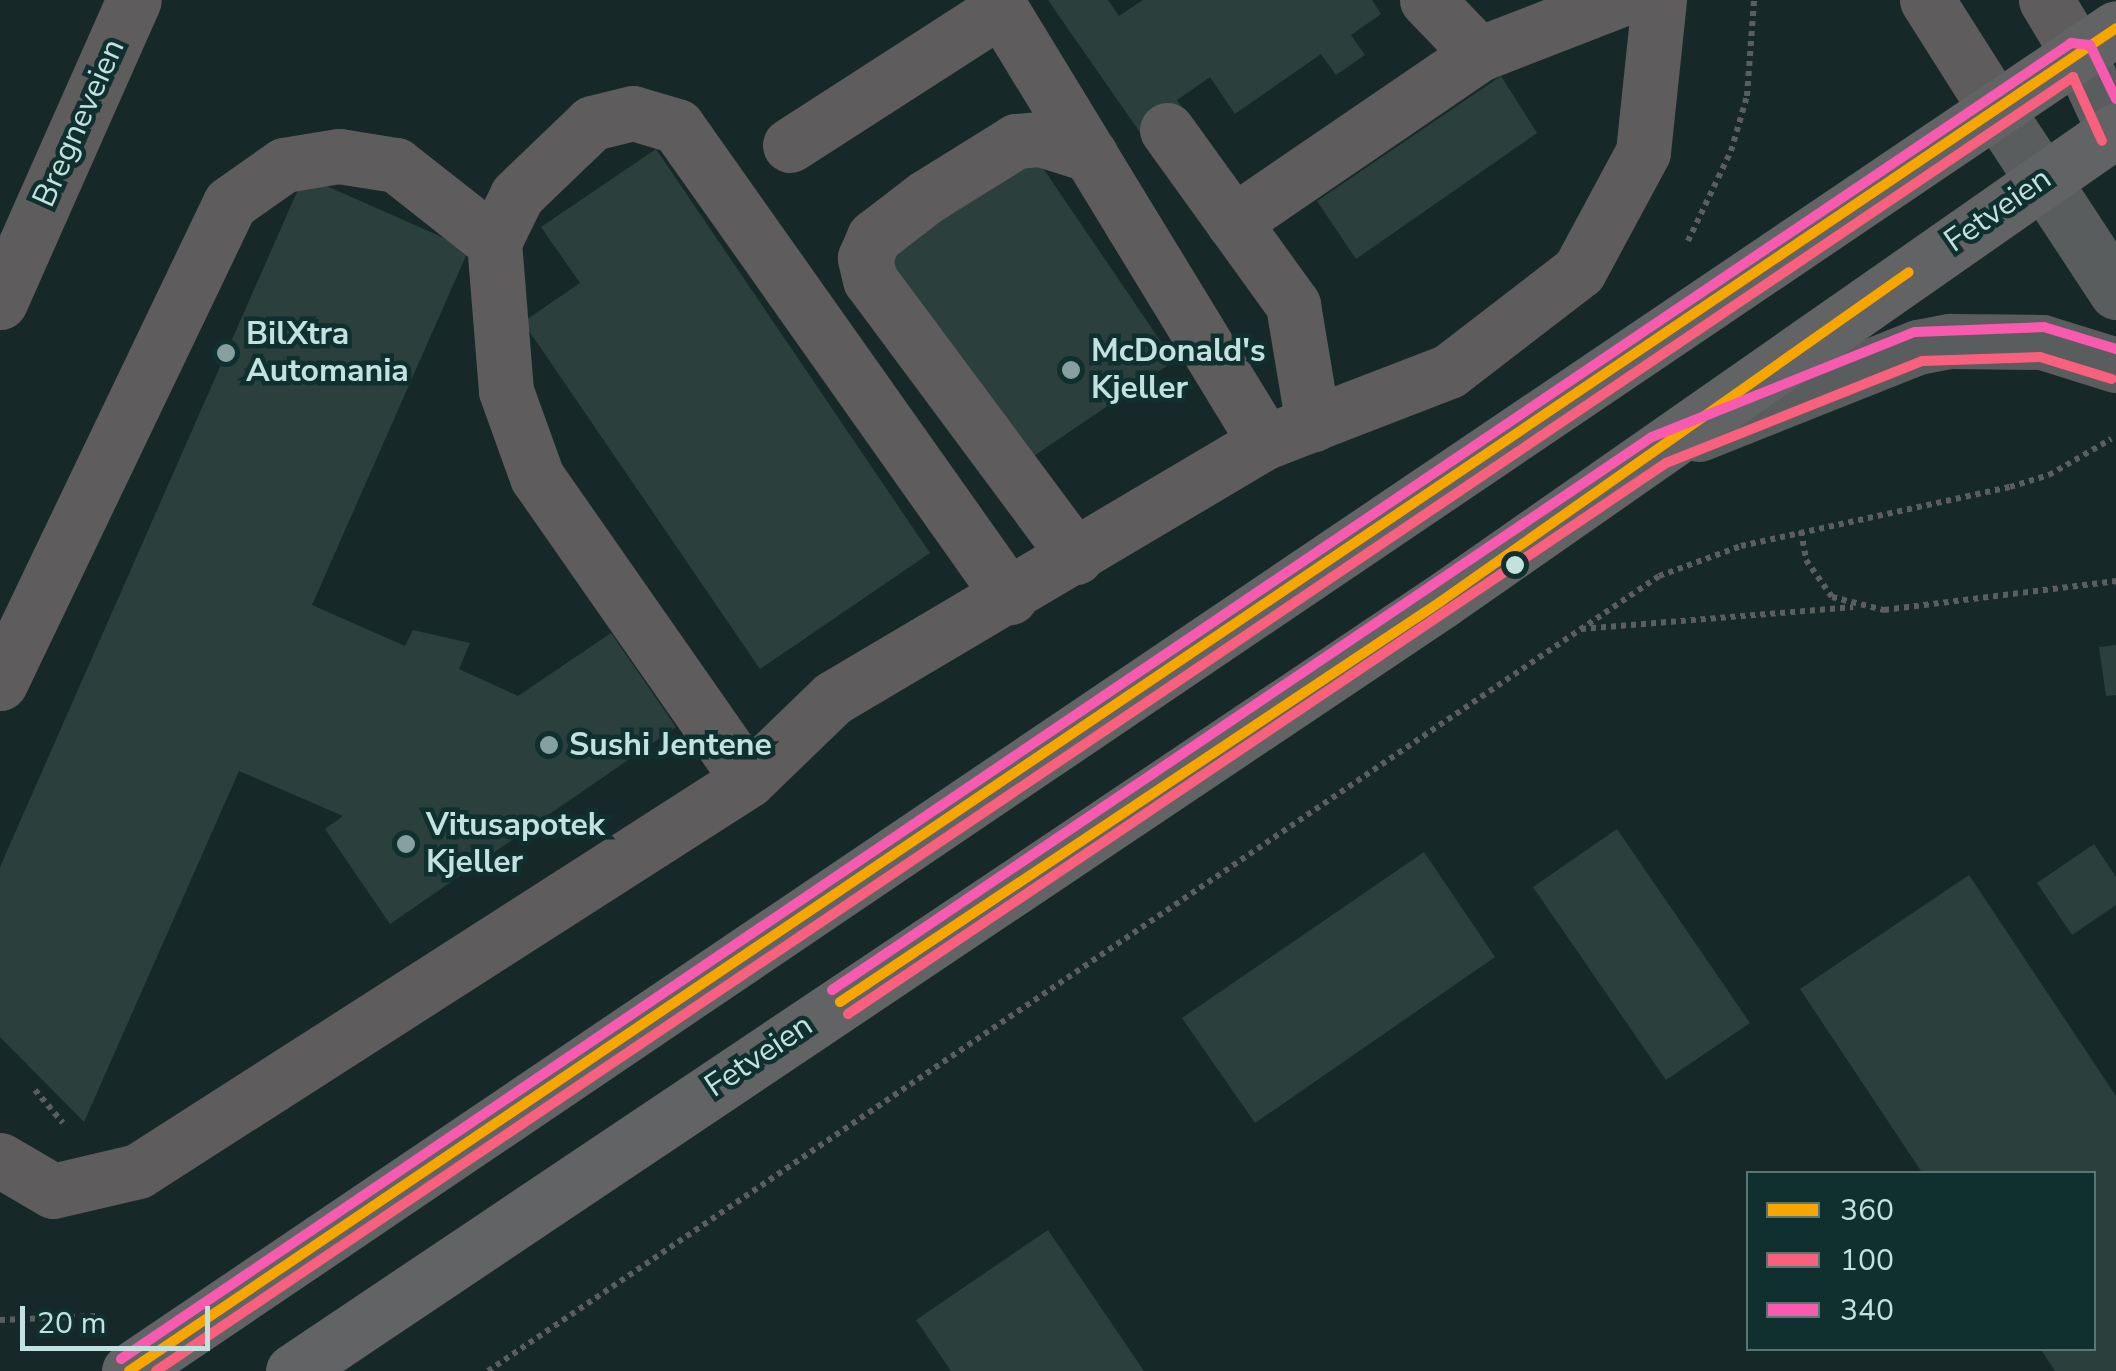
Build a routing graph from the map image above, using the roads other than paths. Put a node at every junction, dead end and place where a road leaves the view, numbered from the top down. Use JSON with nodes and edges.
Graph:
{"nodes":[{"id":1,"x":134,"y":0,"type":"edge"},
{"id":2,"x":1427,"y":0,"type":"edge"},
{"id":3,"x":1618,"y":0,"type":"edge"},
{"id":4,"x":1659,"y":0,"type":"edge"},
{"id":5,"x":1927,"y":0,"type":"edge"},
{"id":6,"x":2046,"y":0,"type":"edge"},
{"id":7,"x":2097,"y":41,"type":"edge"},
{"id":8,"x":1479,"y":54,"type":"junction"},
{"id":9,"x":1996,"y":108,"type":"junction"},
{"id":10,"x":1168,"y":130,"type":"dead end"},
{"id":11,"x":2115,"y":132,"type":"edge"},
{"id":12,"x":790,"y":145,"type":"dead end"},
{"id":13,"x":1091,"y":155,"type":"junction"},
{"id":14,"x":2040,"y":180,"type":"junction"},
{"id":15,"x":1234,"y":222,"type":"junction"},
{"id":16,"x":494,"y":242,"type":"junction"},
{"id":17,"x":2116,"y":292,"type":"edge"},
{"id":18,"x":0,"y":302,"type":"edge"},
{"id":19,"x":2116,"y":365,"type":"edge"},
{"id":20,"x":1289,"y":433,"type":"junction"},
{"id":21,"x":1659,"y":450,"type":"junction"},
{"id":22,"x":1076,"y":558,"type":"junction"},
{"id":23,"x":1010,"y":597,"type":"junction"},
{"id":24,"x":0,"y":682,"type":"edge"},
{"id":25,"x":748,"y":780,"type":"junction"},
{"id":26,"x":0,"y":1160,"type":"edge"},
{"id":27,"x":129,"y":1371,"type":"edge"},
{"id":28,"x":293,"y":1371,"type":"edge"}],
"edges":[{"from":1,"to":18,"type":"street","name":"Bregneveien"},
{"from":2,"to":8,"type":"street"},
{"from":3,"to":8,"type":"street"},
{"from":4,"to":20,"type":"street"},
{"from":5,"to":9,"type":"street"},
{"from":6,"to":7,"type":"street"},
{"from":7,"to":9,"type":"highway"},
{"from":7,"to":11,"type":"main road"},
{"from":8,"to":15,"type":"street"},
{"from":9,"to":14,"type":"main road"},
{"from":9,"to":27,"type":"highway"},
{"from":10,"to":15,"type":"street"},
{"from":11,"to":14,"type":"highway","name":"Fetveien"},
{"from":12,"to":13,"type":"street"},
{"from":13,"to":20,"type":"street"},
{"from":13,"to":22,"type":"street"},
{"from":14,"to":17,"type":"main road"},
{"from":14,"to":21,"type":"highway","name":"Fetveien"},
{"from":15,"to":20,"type":"street"},
{"from":16,"to":23,"type":"street"},
{"from":16,"to":24,"type":"street"},
{"from":16,"to":25,"type":"street"},
{"from":19,"to":21,"type":"main road"},
{"from":20,"to":22,"type":"street"},
{"from":21,"to":28,"type":"highway","name":"Fetveien"},
{"from":22,"to":23,"type":"street"},
{"from":23,"to":25,"type":"street"},
{"from":25,"to":26,"type":"street"}]}
